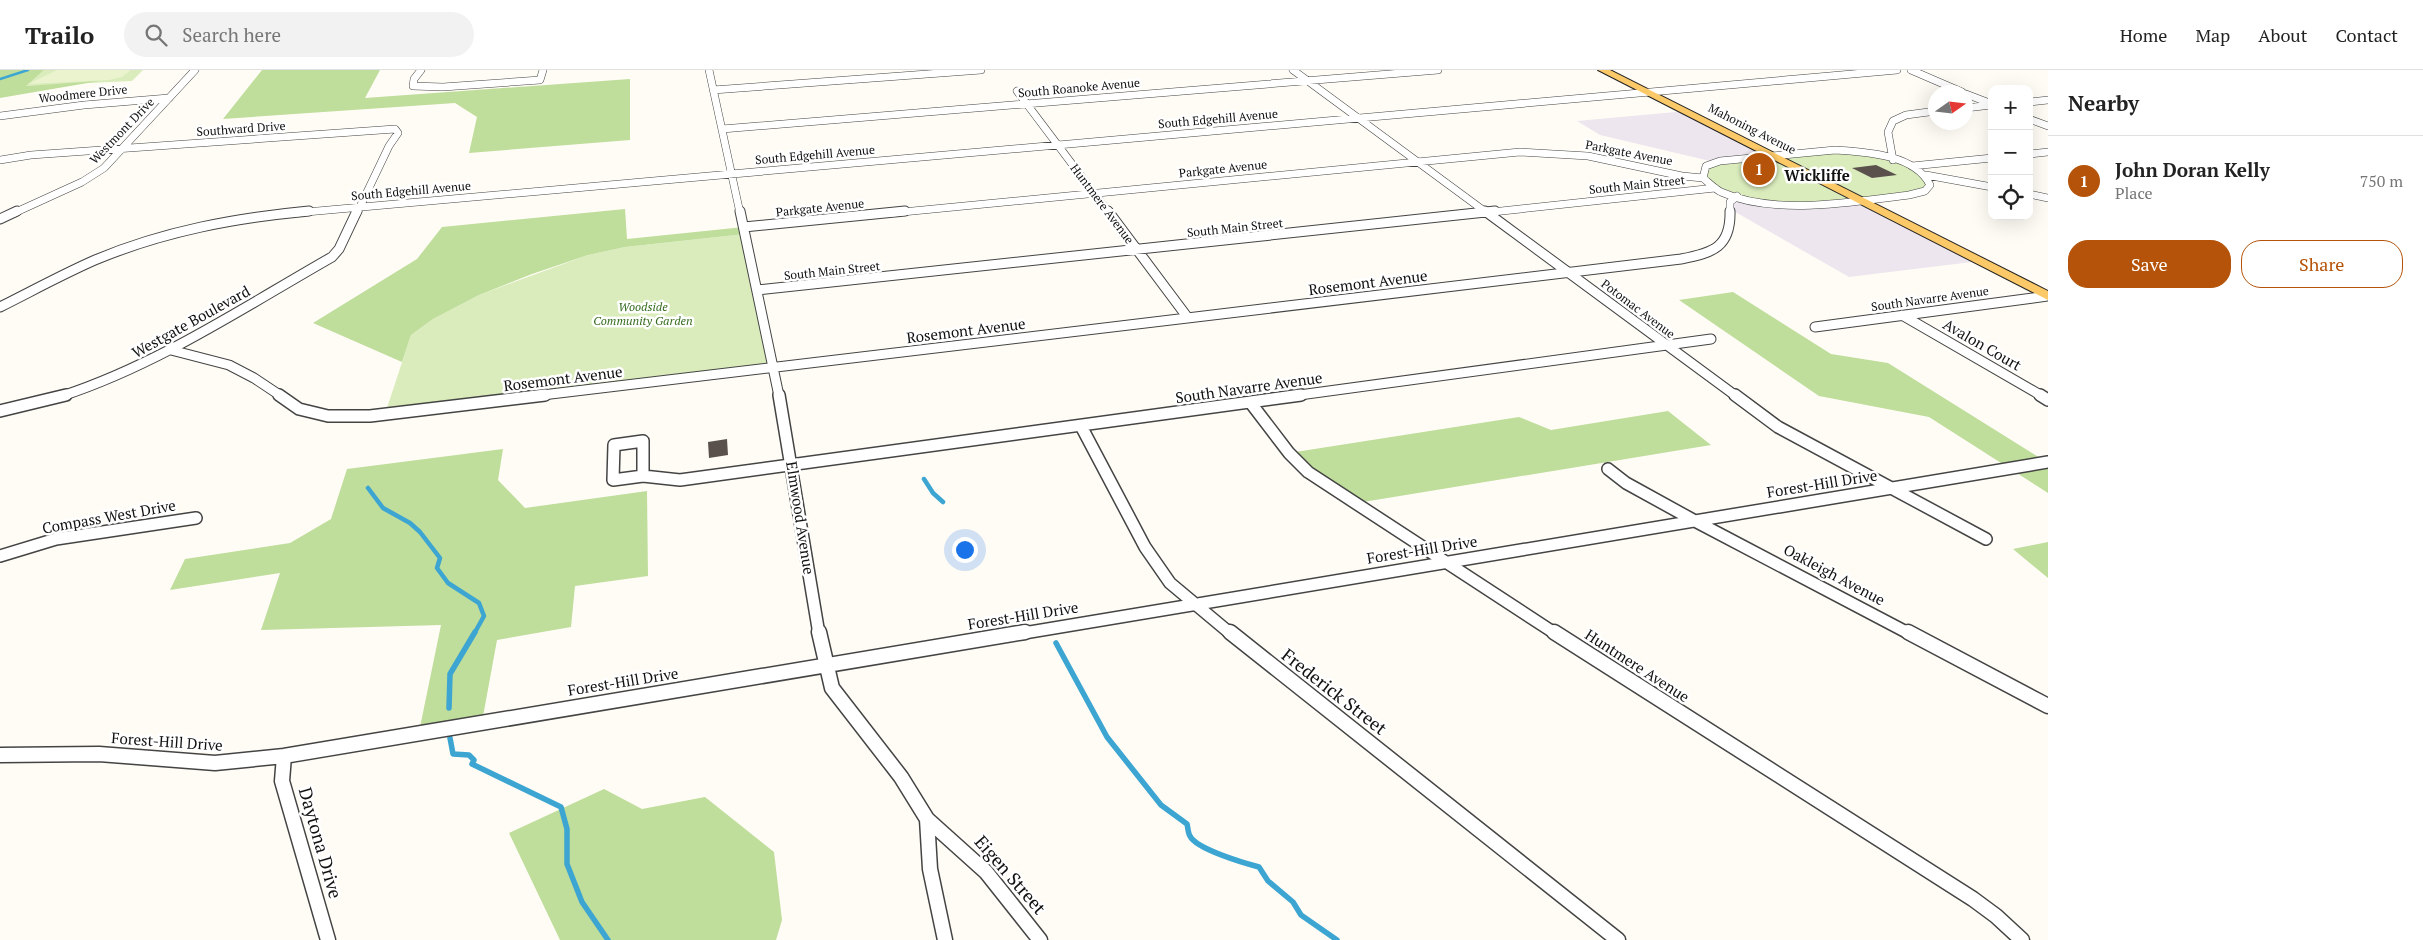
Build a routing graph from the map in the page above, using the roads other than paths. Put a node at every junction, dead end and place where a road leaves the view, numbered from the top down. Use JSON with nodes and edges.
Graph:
{"nodes":[{"id":1,"x":195,"y":70,"type":"edge"},
{"id":2,"x":421,"y":70,"type":"edge"},
{"id":3,"x":543,"y":70,"type":"edge"},
{"id":4,"x":709,"y":70,"type":"edge"},
{"id":5,"x":981,"y":70,"type":"edge"},
{"id":6,"x":1294,"y":70,"type":"edge"},
{"id":7,"x":1438,"y":70,"type":"edge"},
{"id":8,"x":1603,"y":70,"type":"edge"},
{"id":9,"x":1897,"y":70,"type":"edge"},
{"id":10,"x":1911,"y":70,"type":"edge"},
{"id":11,"x":1308,"y":81,"type":"junction"},
{"id":12,"x":1946,"y":85,"type":"edge"},
{"id":13,"x":713,"y":90,"type":"junction"},
{"id":14,"x":1017,"y":91,"type":"dead end"},
{"id":15,"x":1647,"y":92,"type":"junction"},
{"id":16,"x":1973,"y":97,"type":"edge"},
{"id":17,"x":169,"y":98,"type":"junction"},
{"id":18,"x":2048,"y":100,"type":"edge"},
{"id":19,"x":2033,"y":102,"type":"edge"},
{"id":20,"x":1988,"y":103,"type":"edge"},
{"id":21,"x":1026,"y":104,"type":"junction"},
{"id":22,"x":1988,"y":105,"type":"edge"},
{"id":23,"x":1973,"y":107,"type":"edge"},
{"id":24,"x":1928,"y":112,"type":"edge"},
{"id":25,"x":0,"y":116,"type":"edge"},
{"id":26,"x":1358,"y":118,"type":"junction"},
{"id":27,"x":2033,"y":120,"type":"edge"},
{"id":28,"x":2048,"y":126,"type":"edge"},
{"id":29,"x":722,"y":129,"type":"junction"},
{"id":30,"x":1057,"y":145,"type":"junction"},
{"id":31,"x":121,"y":150,"type":"junction"},
{"id":32,"x":2048,"y":152,"type":"edge"},
{"id":33,"x":2033,"y":154,"type":"edge"},
{"id":34,"x":1773,"y":155,"type":"junction"},
{"id":35,"x":1988,"y":158,"type":"edge"},
{"id":36,"x":0,"y":160,"type":"edge"},
{"id":37,"x":1893,"y":160,"type":"junction"},
{"id":38,"x":1416,"y":161,"type":"junction"},
{"id":39,"x":1912,"y":166,"type":"junction"},
{"id":40,"x":732,"y":174,"type":"junction"},
{"id":41,"x":1926,"y":175,"type":"junction"},
{"id":42,"x":1703,"y":178,"type":"junction"},
{"id":43,"x":1988,"y":186,"type":"edge"},
{"id":44,"x":1715,"y":188,"type":"junction"},
{"id":45,"x":1094,"y":193,"type":"junction"},
{"id":46,"x":2033,"y":195,"type":"edge"},
{"id":47,"x":1737,"y":196,"type":"junction"},
{"id":48,"x":2048,"y":198,"type":"edge"},
{"id":49,"x":1861,"y":200,"type":"junction"},
{"id":50,"x":362,"y":207,"type":"junction"},
{"id":51,"x":1486,"y":212,"type":"junction"},
{"id":52,"x":0,"y":219,"type":"edge"},
{"id":53,"x":744,"y":227,"type":"junction"},
{"id":54,"x":1137,"y":250,"type":"junction"},
{"id":55,"x":1568,"y":273,"type":"junction"},
{"id":56,"x":757,"y":290,"type":"junction"},
{"id":57,"x":2048,"y":296,"type":"edge"},
{"id":58,"x":0,"y":307,"type":"edge"},
{"id":59,"x":1902,"y":315,"type":"junction"},
{"id":60,"x":1188,"y":318,"type":"junction"},
{"id":61,"x":1816,"y":327,"type":"dead end"},
{"id":62,"x":1711,"y":339,"type":"dead end"},
{"id":63,"x":1666,"y":346,"type":"junction"},
{"id":64,"x":171,"y":350,"type":"junction"},
{"id":65,"x":774,"y":368,"type":"junction"},
{"id":66,"x":2048,"y":400,"type":"edge"},
{"id":67,"x":1250,"y":402,"type":"junction"},
{"id":68,"x":0,"y":411,"type":"edge"},
{"id":69,"x":1081,"y":426,"type":"junction"},
{"id":70,"x":2048,"y":462,"type":"edge"},
{"id":71,"x":791,"y":464,"type":"junction"},
{"id":72,"x":1608,"y":469,"type":"dead end"},
{"id":73,"x":643,"y":476,"type":"dead end"},
{"id":74,"x":1891,"y":489,"type":"junction"},
{"id":75,"x":196,"y":518,"type":"dead end"},
{"id":76,"x":1695,"y":521,"type":"junction"},
{"id":77,"x":1986,"y":538,"type":"dead end"},
{"id":78,"x":0,"y":556,"type":"edge"},
{"id":79,"x":1448,"y":563,"type":"junction"},
{"id":80,"x":1195,"y":604,"type":"junction"},
{"id":81,"x":826,"y":665,"type":"junction"},
{"id":82,"x":2048,"y":706,"type":"edge"},
{"id":83,"x":0,"y":755,"type":"edge"},
{"id":84,"x":284,"y":756,"type":"junction"},
{"id":85,"x":926,"y":819,"type":"junction"},
{"id":86,"x":328,"y":940,"type":"edge"},
{"id":87,"x":945,"y":940,"type":"edge"},
{"id":88,"x":1040,"y":940,"type":"edge"},
{"id":89,"x":1618,"y":940,"type":"edge"},
{"id":90,"x":2022,"y":940,"type":"edge"}],
"edges":[{"from":1,"to":17,"type":"street","name":"Westmont Drive"},
{"from":2,"to":3,"type":"street"},
{"from":4,"to":13,"type":"street","name":"Elmwood Avenue"},
{"from":5,"to":13,"type":"street"},
{"from":6,"to":11,"type":"street","name":"Potomac Avenue"},
{"from":7,"to":11,"type":"street","name":"South Roanoke Avenue"},
{"from":8,"to":15,"type":"main road","name":"Mahoning Avenue"},
{"from":9,"to":15,"type":"street","name":"South Edgehill Avenue"},
{"from":10,"to":12,"type":"street"},
{"from":11,"to":21,"type":"street","name":"South Roanoke Avenue"},
{"from":11,"to":26,"type":"street","name":"Potomac Avenue"},
{"from":13,"to":29,"type":"street","name":"Elmwood Avenue"},
{"from":14,"to":21,"type":"street","name":"Huntmere Avenue"},
{"from":15,"to":26,"type":"street","name":"South Edgehill Avenue"},
{"from":15,"to":34,"type":"main road","name":"Mahoning Avenue"},
{"from":16,"to":20,"type":"street"},
{"from":17,"to":25,"type":"street","name":"Woodmere Drive"},
{"from":17,"to":31,"type":"street","name":"Westmont Drive"},
{"from":18,"to":19,"type":"street"},
{"from":21,"to":29,"type":"street","name":"South Roanoke Avenue"},
{"from":21,"to":30,"type":"street","name":"Huntmere Avenue"},
{"from":22,"to":23,"type":"street"},
{"from":24,"to":37,"type":"street"},
{"from":26,"to":30,"type":"street","name":"South Edgehill Avenue"},
{"from":26,"to":38,"type":"street","name":"Potomac Avenue"},
{"from":27,"to":28,"type":"street"},
{"from":29,"to":40,"type":"street","name":"Elmwood Avenue"},
{"from":30,"to":40,"type":"street","name":"South Edgehill Avenue"},
{"from":30,"to":45,"type":"street","name":"Huntmere Avenue"},
{"from":31,"to":36,"type":"street","name":"Southward Drive"},
{"from":31,"to":50,"type":"street","name":"Southward Drive"},
{"from":31,"to":52,"type":"street","name":"Westmont Drive"},
{"from":32,"to":33,"type":"street"},
{"from":34,"to":37,"type":"street"},
{"from":34,"to":42,"type":"street"},
{"from":34,"to":49,"type":"main road","name":"Mahoning Avenue"},
{"from":35,"to":39,"type":"street"},
{"from":37,"to":39,"type":"street"},
{"from":38,"to":42,"type":"street","name":"Parkgate Avenue"},
{"from":38,"to":45,"type":"street","name":"Parkgate Avenue"},
{"from":38,"to":51,"type":"street","name":"Potomac Avenue"},
{"from":39,"to":41,"type":"street"},
{"from":40,"to":50,"type":"street","name":"South Edgehill Avenue"},
{"from":40,"to":53,"type":"street","name":"Elmwood Avenue"},
{"from":41,"to":43,"type":"street"},
{"from":41,"to":49,"type":"street"},
{"from":42,"to":44,"type":"street"},
{"from":44,"to":47,"type":"street"},
{"from":44,"to":51,"type":"street","name":"South Main Street"},
{"from":45,"to":53,"type":"street","name":"Parkgate Avenue"},
{"from":45,"to":54,"type":"street","name":"Huntmere Avenue"},
{"from":46,"to":48,"type":"street"},
{"from":47,"to":49,"type":"street"},
{"from":47,"to":55,"type":"street","name":"Rosemont Avenue"},
{"from":49,"to":57,"type":"main road","name":"Mahoning Avenue"},
{"from":50,"to":58,"type":"street","name":"South Edgehill Avenue"},
{"from":50,"to":64,"type":"street","name":"Westgate Boulevard"},
{"from":51,"to":54,"type":"street","name":"South Main Street"},
{"from":51,"to":55,"type":"street","name":"Potomac Avenue"},
{"from":53,"to":56,"type":"street","name":"Elmwood Avenue"},
{"from":54,"to":56,"type":"street","name":"South Main Street"},
{"from":54,"to":60,"type":"street","name":"Huntmere Avenue"},
{"from":55,"to":60,"type":"street","name":"Rosemont Avenue"},
{"from":55,"to":63,"type":"street","name":"Potomac Avenue"},
{"from":56,"to":65,"type":"street","name":"Elmwood Avenue"},
{"from":57,"to":59,"type":"street","name":"South Navarre Avenue"},
{"from":59,"to":61,"type":"street","name":"South Navarre Avenue"},
{"from":59,"to":66,"type":"street","name":"Avalon Court"},
{"from":60,"to":65,"type":"street","name":"Rosemont Avenue"},
{"from":62,"to":63,"type":"street","name":"South Navarre Avenue"},
{"from":63,"to":67,"type":"street","name":"South Navarre Avenue"},
{"from":63,"to":74,"type":"street","name":"Potomac Avenue"},
{"from":64,"to":65,"type":"street","name":"Rosemont Avenue"},
{"from":64,"to":68,"type":"street","name":"Westgate Boulevard"},
{"from":65,"to":71,"type":"street","name":"Elmwood Avenue"},
{"from":67,"to":69,"type":"street","name":"South Navarre Avenue"},
{"from":67,"to":79,"type":"street","name":"Huntmere Avenue"},
{"from":69,"to":71,"type":"street","name":"South Navarre Avenue"},
{"from":69,"to":80,"type":"street","name":"Frederick Street"},
{"from":70,"to":74,"type":"street","name":"Forest-Hill Drive"},
{"from":71,"to":73,"type":"street","name":"South Navarre Avenue"},
{"from":71,"to":81,"type":"street","name":"Elmwood Avenue"},
{"from":72,"to":76,"type":"street","name":"Oakleigh Avenue"},
{"from":74,"to":76,"type":"street","name":"Forest-Hill Drive"},
{"from":74,"to":77,"type":"street","name":"Potomac Avenue"},
{"from":75,"to":78,"type":"street","name":"Compass West Drive"},
{"from":76,"to":79,"type":"street","name":"Forest-Hill Drive"},
{"from":76,"to":82,"type":"street","name":"Oakleigh Avenue"},
{"from":79,"to":80,"type":"street","name":"Forest-Hill Drive"},
{"from":79,"to":90,"type":"street","name":"Huntmere Avenue"},
{"from":80,"to":81,"type":"street","name":"Forest-Hill Drive"},
{"from":80,"to":89,"type":"street","name":"Frederick Street"},
{"from":81,"to":84,"type":"street","name":"Forest-Hill Drive"},
{"from":81,"to":85,"type":"street","name":"Elmwood Avenue"},
{"from":83,"to":84,"type":"street","name":"Forest-Hill Drive"},
{"from":84,"to":86,"type":"street","name":"Daytona Drive"},
{"from":85,"to":87,"type":"street","name":"Elmwood Avenue"},
{"from":85,"to":88,"type":"street","name":"Eigen Street"}]}
